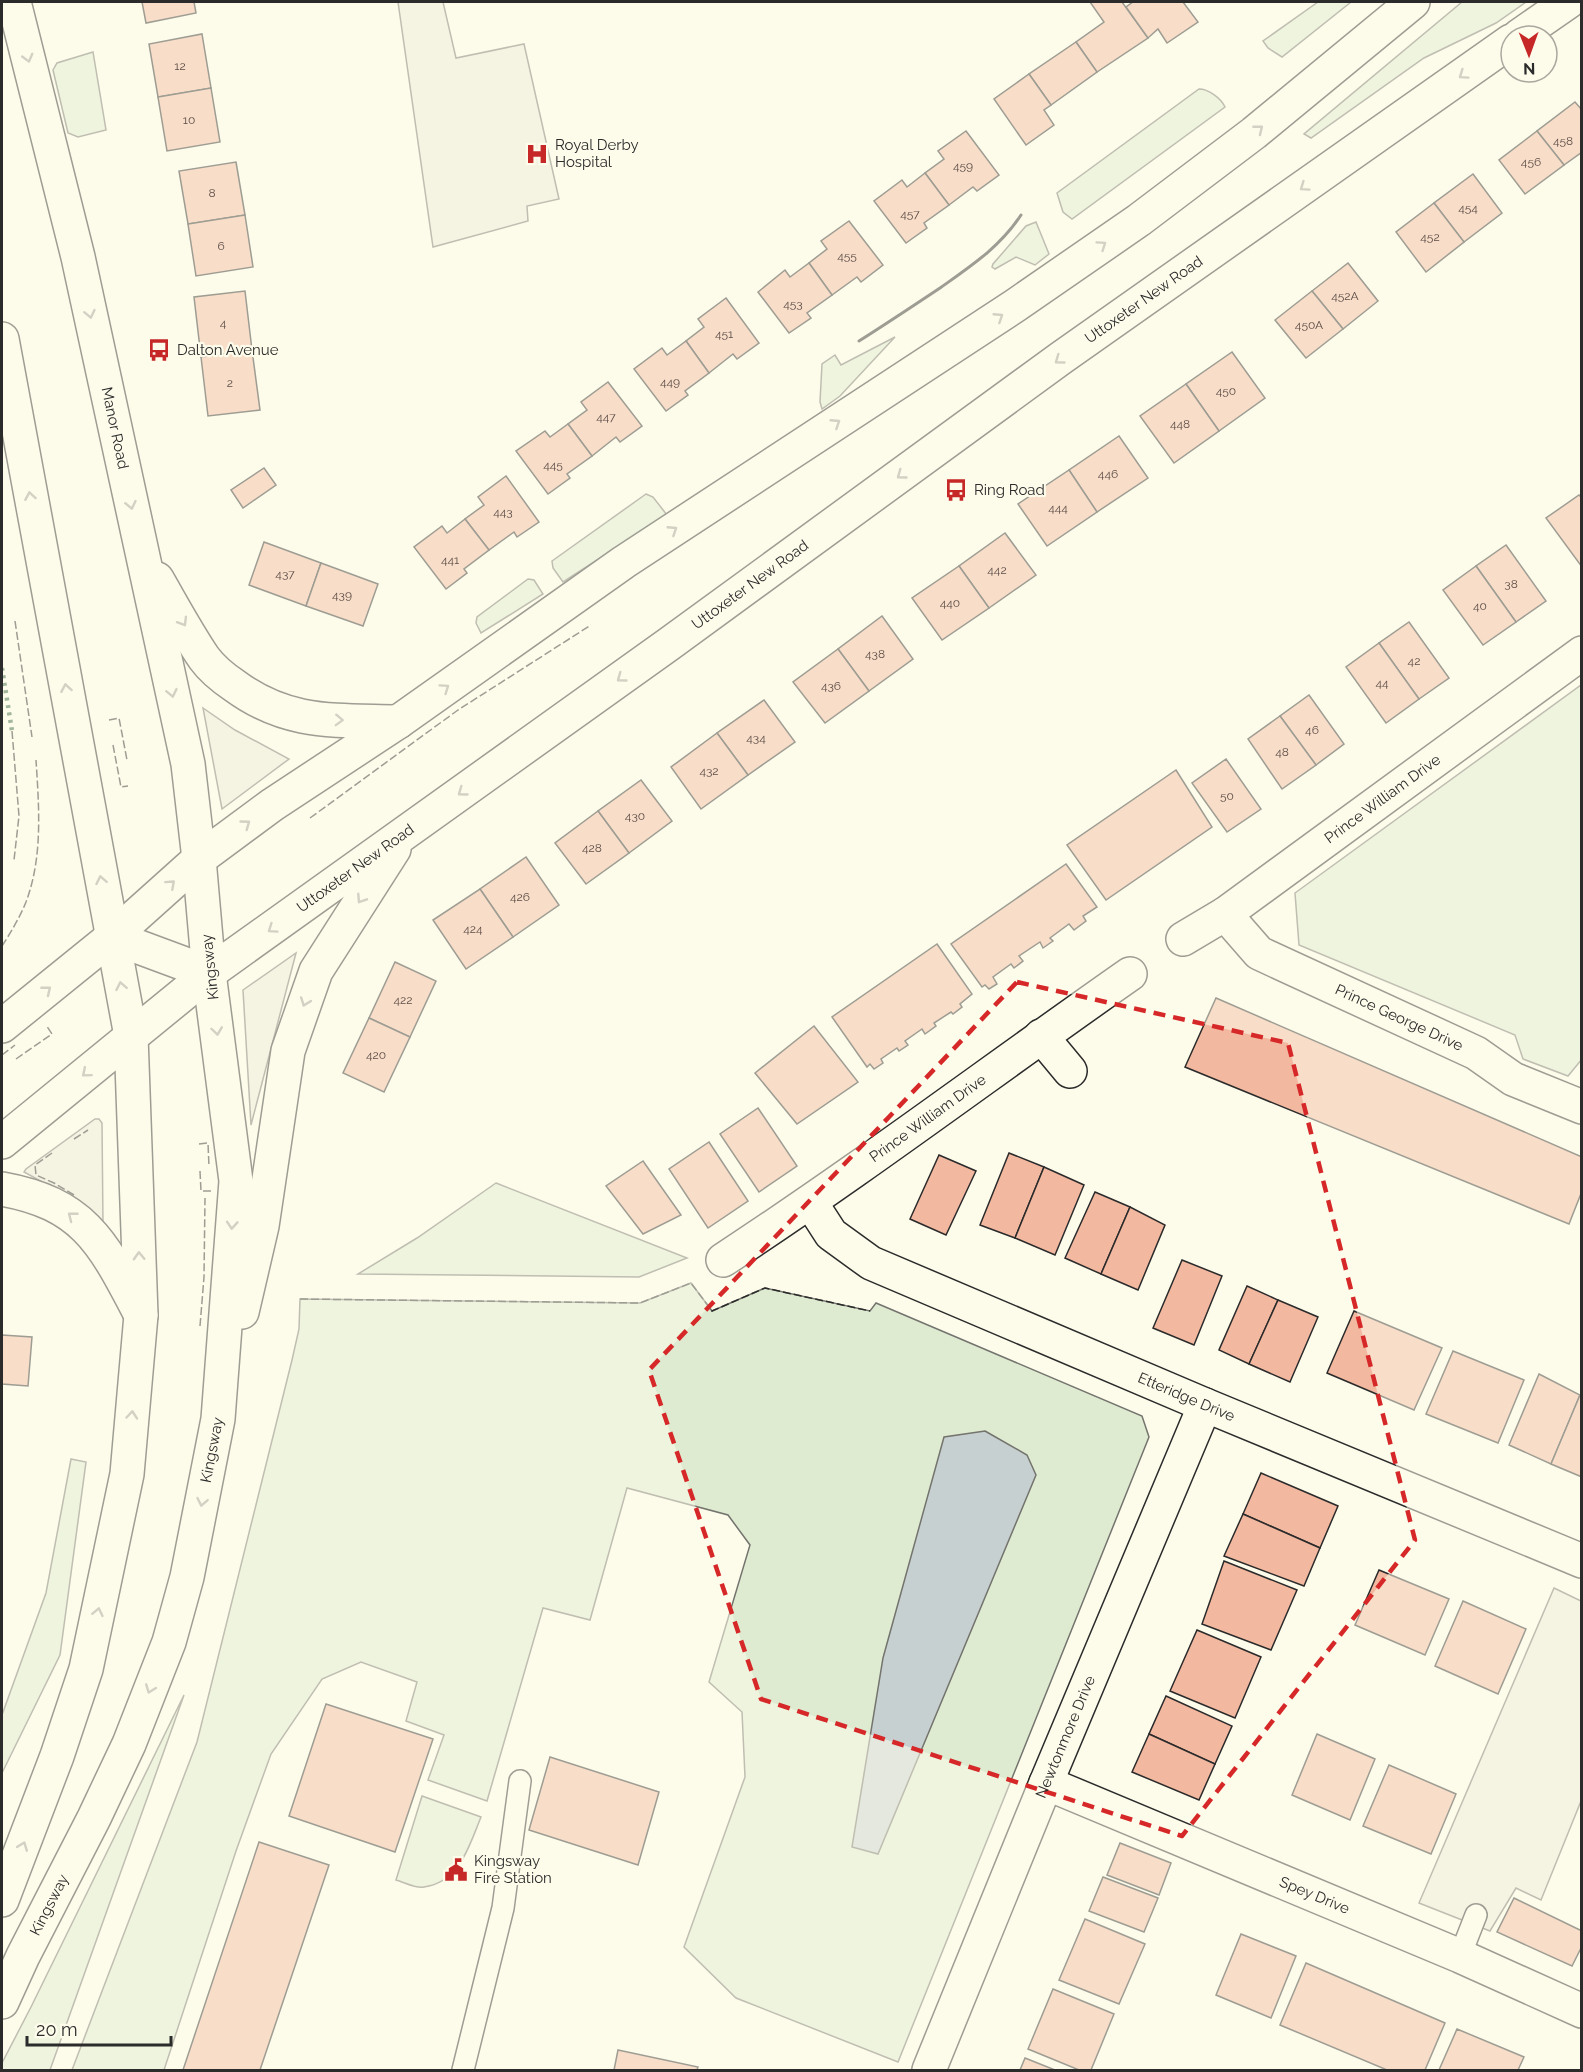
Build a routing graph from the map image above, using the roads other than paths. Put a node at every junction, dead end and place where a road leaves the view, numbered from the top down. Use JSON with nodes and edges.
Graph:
{"nodes":[{"id":1,"x":14,"y":2,"type":"edge"},
{"id":2,"x":1413,"y":2,"type":"edge"},
{"id":3,"x":1568,"y":2,"type":"edge"},
{"id":4,"x":1536,"y":24,"type":"edge"},
{"id":5,"x":1499,"y":49,"type":"edge"},
{"id":6,"x":2,"y":339,"type":"edge"},
{"id":7,"x":142,"y":554,"type":"junction"},
{"id":8,"x":1581,"y":653,"type":"edge"},
{"id":9,"x":398,"y":722,"type":"junction"},
{"id":10,"x":405,"y":833,"type":"junction"},
{"id":11,"x":199,"y":859,"type":"junction"},
{"id":12,"x":1225,"y":914,"type":"junction"},
{"id":13,"x":112,"y":937,"type":"junction"},
{"id":14,"x":1182,"y":939,"type":"dead end"},
{"id":15,"x":209,"y":973,"type":"junction"},
{"id":16,"x":1130,"y":974,"type":"dead end"},
{"id":17,"x":2,"y":1026,"type":"edge"},
{"id":18,"x":130,"y":1036,"type":"junction"},
{"id":19,"x":1041,"y":1036,"type":"junction"},
{"id":20,"x":1070,"y":1071,"type":"dead end"},
{"id":21,"x":1580,"y":1101,"type":"edge"},
{"id":22,"x":2,"y":1142,"type":"edge"},
{"id":23,"x":2,"y":1189,"type":"edge"},
{"id":24,"x":811,"y":1203,"type":"junction"},
{"id":25,"x":723,"y":1260,"type":"dead end"},
{"id":26,"x":141,"y":1315,"type":"junction"},
{"id":27,"x":1205,"y":1405,"type":"junction"},
{"id":28,"x":218,"y":1419,"type":"junction"},
{"id":29,"x":1581,"y":1561,"type":"edge"},
{"id":30,"x":520,"y":1781,"type":"dead end"},
{"id":31,"x":1046,"y":1782,"type":"junction"},
{"id":32,"x":2,"y":1900,"type":"edge"},
{"id":33,"x":1476,"y":1915,"type":"dead end"},
{"id":34,"x":1460,"y":1956,"type":"junction"},
{"id":35,"x":2,"y":2002,"type":"edge"},
{"id":36,"x":1581,"y":2011,"type":"edge"},
{"id":37,"x":463,"y":2070,"type":"edge"},
{"id":38,"x":929,"y":2070,"type":"edge"}],
"edges":[{"from":1,"to":7,"type":"main road","name":"Manor Road","one_way":true},
{"from":9,"to":2,"type":"main road","one_way":true},
{"from":3,"to":4,"type":"main road"},
{"from":5,"to":10,"type":"main road","name":"Uttoxeter New Road","one_way":true},
{"from":13,"to":6,"type":"main road","one_way":true},
{"from":7,"to":9,"type":"main road","one_way":true},
{"from":7,"to":11,"type":"main road","name":"Manor Road","one_way":true},
{"from":8,"to":12,"type":"main road","name":"Prince William Drive"},
{"from":11,"to":9,"type":"main road","one_way":true},
{"from":10,"to":15,"type":"main road","name":"Uttoxeter New Road","one_way":true},
{"from":10,"to":28,"type":"main road","one_way":true},
{"from":13,"to":11,"type":"main road","one_way":true},
{"from":11,"to":15,"type":"main road","name":"Kingsway"},
{"from":12,"to":14,"type":"main road","name":"Prince William Drive"},
{"from":12,"to":21,"type":"main road","name":"Prince George Drive"},
{"from":13,"to":15,"type":"main road"},
{"from":17,"to":13,"type":"main road","one_way":true},
{"from":18,"to":13,"type":"main road","one_way":true},
{"from":15,"to":18,"type":"main road","name":"Uttoxeter New Road"},
{"from":15,"to":28,"type":"main road","name":"Kingsway","one_way":true},
{"from":16,"to":19,"type":"main road","name":"Prince William Drive"},
{"from":18,"to":22,"type":"main road","name":"Uttoxeter New Road","one_way":true},
{"from":26,"to":18,"type":"main road","one_way":true},
{"from":19,"to":20,"type":"main road"},
{"from":19,"to":24,"type":"main road","name":"Prince William Drive"},
{"from":26,"to":23,"type":"main road","one_way":true},
{"from":24,"to":25,"type":"main road","name":"Prince William Drive"},
{"from":24,"to":27,"type":"main road","name":"Etteridge Drive"},
{"from":32,"to":26,"type":"main road","one_way":true},
{"from":27,"to":29,"type":"main road","name":"Etteridge Drive"},
{"from":27,"to":31,"type":"main road","name":"Newtonmore Drive"},
{"from":28,"to":35,"type":"main road","name":"Kingsway","one_way":true},
{"from":30,"to":37,"type":"lane"},
{"from":31,"to":34,"type":"main road","name":"Spey Drive"},
{"from":31,"to":38,"type":"main road","name":"Newtonmore Drive"},
{"from":33,"to":34,"type":"lane"},
{"from":34,"to":36,"type":"main road","name":"Spey Drive"}]}
